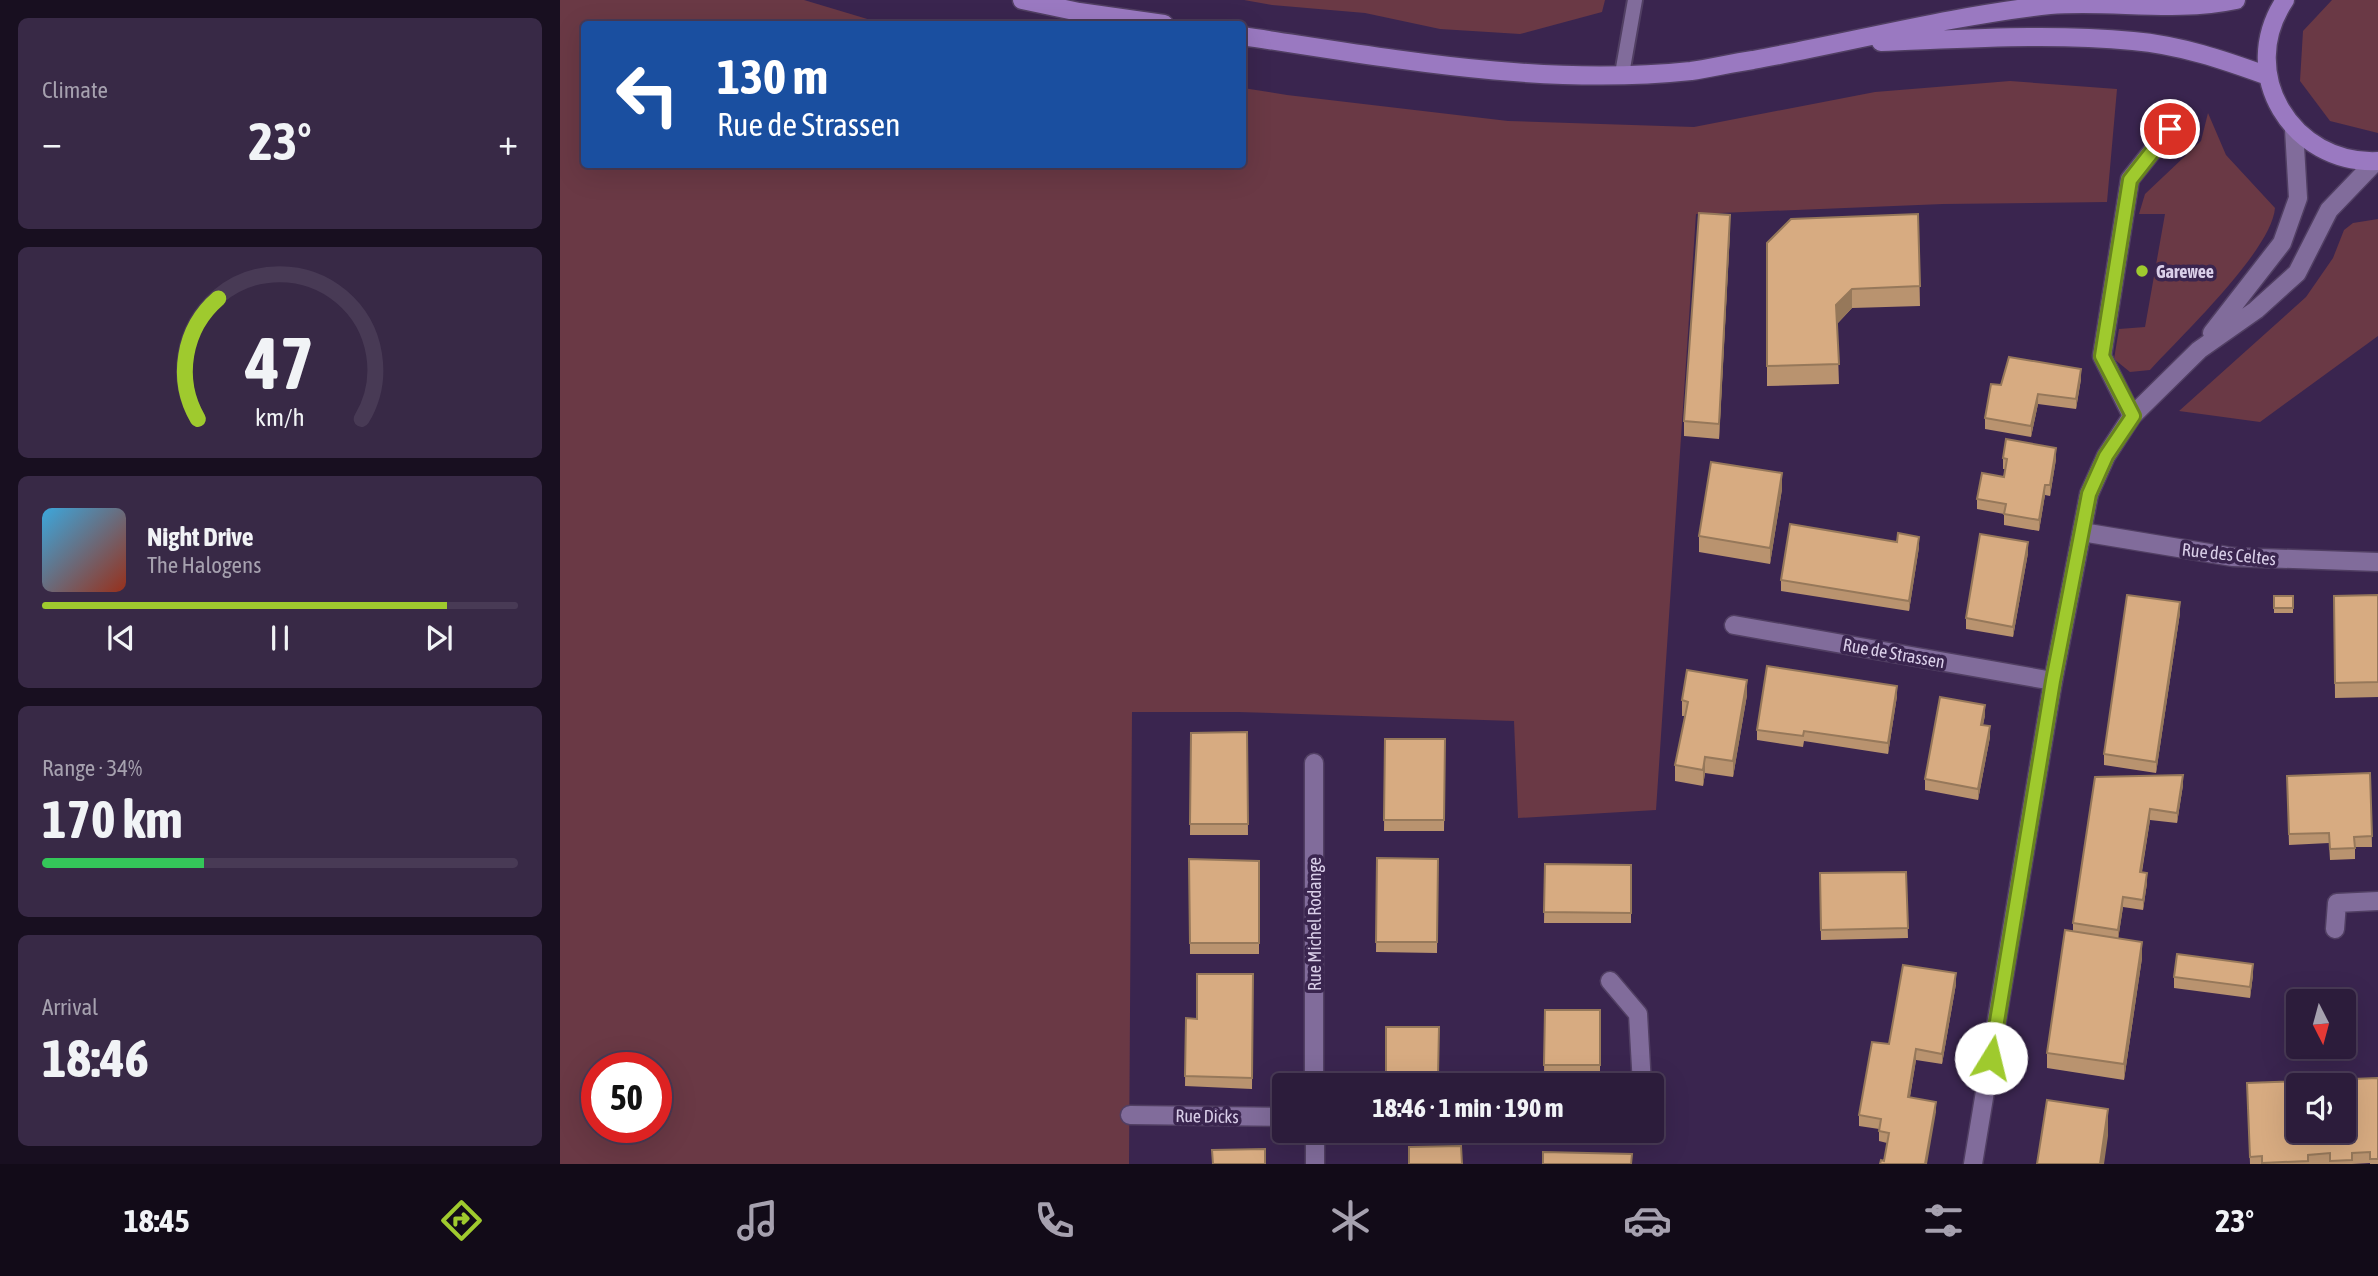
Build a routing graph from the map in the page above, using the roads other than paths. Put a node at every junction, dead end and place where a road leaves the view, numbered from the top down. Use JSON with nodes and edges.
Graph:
{"nodes":[{"id":1,"x":1023,"y":0,"type":"edge"},
{"id":2,"x":1635,"y":0,"type":"edge"},
{"id":3,"x":2236,"y":0,"type":"edge"},
{"id":4,"x":2285,"y":0,"type":"edge"},
{"id":5,"x":1143,"y":21,"type":"edge"},
{"id":6,"x":1246,"y":37,"type":"edge"},
{"id":7,"x":1843,"y":44,"type":"junction"},
{"id":8,"x":1622,"y":74,"type":"junction"},
{"id":9,"x":2268,"y":76,"type":"junction"},
{"id":10,"x":2170,"y":129,"type":"dead end"},
{"id":11,"x":2294,"y":129,"type":"junction"},
{"id":12,"x":2377,"y":162,"type":"edge"},
{"id":13,"x":2199,"y":350,"type":"junction"},
{"id":14,"x":2133,"y":416,"type":"junction"},
{"id":15,"x":2082,"y":532,"type":"junction"},
{"id":16,"x":2378,"y":562,"type":"edge"},
{"id":17,"x":1734,"y":625,"type":"dead end"},
{"id":18,"x":2053,"y":681,"type":"junction"},
{"id":19,"x":1314,"y":763,"type":"dead end"},
{"id":20,"x":2378,"y":901,"type":"edge"},
{"id":21,"x":2335,"y":929,"type":"dead end"},
{"id":22,"x":1610,"y":981,"type":"dead end"},
{"id":23,"x":1314,"y":1073,"type":"edge"},
{"id":24,"x":1641,"y":1073,"type":"edge"},
{"id":25,"x":1130,"y":1115,"type":"dead end"},
{"id":26,"x":1272,"y":1117,"type":"edge"},
{"id":27,"x":1315,"y":1143,"type":"edge"},
{"id":28,"x":1315,"y":1164,"type":"edge"},
{"id":29,"x":1973,"y":1164,"type":"edge"}],
"edges":[{"from":1,"to":5,"type":"main road"},
{"from":2,"to":8,"type":"lane"},
{"from":3,"to":7,"type":"main road"},
{"from":4,"to":9,"type":"main road"},
{"from":6,"to":8,"type":"main road"},
{"from":7,"to":8,"type":"main road"},
{"from":7,"to":9,"type":"main road"},
{"from":9,"to":11,"type":"main road"},
{"from":10,"to":14,"type":"street"},
{"from":11,"to":12,"type":"main road"},
{"from":11,"to":13,"type":"street"},
{"from":12,"to":13,"type":"street"},
{"from":13,"to":14,"type":"street"},
{"from":14,"to":15,"type":"street"},
{"from":15,"to":16,"type":"street","name":"Rue des Celtes"},
{"from":15,"to":18,"type":"street"},
{"from":17,"to":18,"type":"street","name":"Rue de Strassen"},
{"from":18,"to":29,"type":"street"},
{"from":19,"to":23,"type":"street","name":"Rue Michel Rodange"},
{"from":20,"to":21,"type":"street"},
{"from":22,"to":24,"type":"street"},
{"from":25,"to":26,"type":"street","name":"Rue Dicks"},
{"from":27,"to":28,"type":"street"}]}
